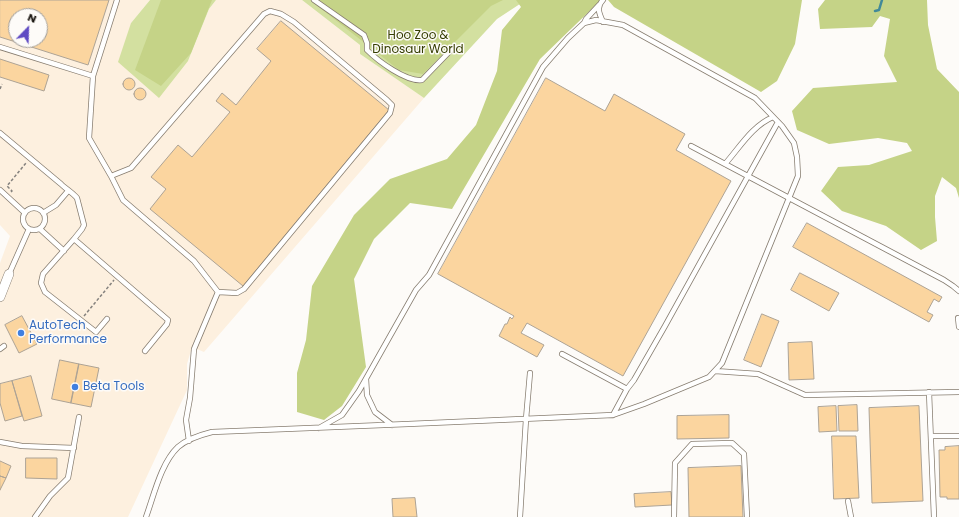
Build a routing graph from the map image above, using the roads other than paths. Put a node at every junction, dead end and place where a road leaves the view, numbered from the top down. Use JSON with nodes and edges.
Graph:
{"nodes":[{"id":1,"x":117,"y":0,"type":"edge"},
{"id":2,"x":314,"y":0,"type":"edge"},
{"id":3,"x":603,"y":0,"type":"edge"},
{"id":4,"x":599,"y":5,"type":"junction"},
{"id":5,"x":603,"y":22,"type":"junction"},
{"id":6,"x":584,"y":23,"type":"junction"},
{"id":7,"x":0,"y":47,"type":"edge"},
{"id":8,"x":452,"y":49,"type":"dead end"},
{"id":9,"x":93,"y":76,"type":"junction"},
{"id":10,"x":773,"y":117,"type":"junction"},
{"id":11,"x":778,"y":122,"type":"junction"},
{"id":12,"x":0,"y":133,"type":"edge"},
{"id":13,"x":691,"y":146,"type":"dead end"},
{"id":14,"x":725,"y":164,"type":"junction"},
{"id":15,"x":111,"y":176,"type":"junction"},
{"id":16,"x":748,"y":176,"type":"junction"},
{"id":17,"x":0,"y":190,"type":"edge"},
{"id":18,"x":68,"y":191,"type":"junction"},
{"id":19,"x":790,"y":198,"type":"junction"},
{"id":20,"x":43,"y":212,"type":"junction"},
{"id":21,"x":25,"y":213,"type":"junction"},
{"id":22,"x":29,"y":229,"type":"junction"},
{"id":23,"x":40,"y":229,"type":"junction"},
{"id":24,"x":74,"y":240,"type":"junction"},
{"id":25,"x":64,"y":251,"type":"junction"},
{"id":26,"x":10,"y":274,"type":"joint"},
{"id":27,"x":959,"y":291,"type":"edge"},
{"id":28,"x":218,"y":292,"type":"junction"},
{"id":29,"x":0,"y":297,"type":"edge"},
{"id":30,"x":958,"y":318,"type":"dead end"},
{"id":31,"x":106,"y":319,"type":"dead end"},
{"id":32,"x":959,"y":327,"type":"edge"},
{"id":33,"x":145,"y":351,"type":"dead end"},
{"id":34,"x":562,"y":354,"type":"dead end"},
{"id":35,"x":715,"y":371,"type":"junction"},
{"id":36,"x":530,"y":373,"type":"dead end"},
{"id":37,"x":366,"y":379,"type":"junction"},
{"id":38,"x":627,"y":388,"type":"junction"},
{"id":39,"x":929,"y":392,"type":"junction"},
{"id":40,"x":959,"y":392,"type":"edge"},
{"id":41,"x":613,"y":416,"type":"junction"},
{"id":42,"x":79,"y":418,"type":"dead end"},
{"id":43,"x":526,"y":419,"type":"junction"},
{"id":44,"x":392,"y":425,"type":"junction"},
{"id":45,"x":319,"y":428,"type":"junction"},
{"id":46,"x":931,"y":436,"type":"junction"},
{"id":47,"x":959,"y":436,"type":"edge"},
{"id":48,"x":189,"y":441,"type":"junction"},
{"id":49,"x":0,"y":442,"type":"edge"},
{"id":50,"x":74,"y":448,"type":"junction"},
{"id":51,"x":848,"y":501,"type":"dead end"},
{"id":52,"x":35,"y":517,"type":"edge"},
{"id":53,"x":146,"y":517,"type":"edge"},
{"id":54,"x":520,"y":517,"type":"edge"},
{"id":55,"x":674,"y":517,"type":"edge"},
{"id":56,"x":747,"y":517,"type":"edge"},
{"id":57,"x":851,"y":517,"type":"edge"},
{"id":58,"x":934,"y":517,"type":"edge"}],
"edges":[{"from":1,"to":9,"type":"lane"},
{"from":2,"to":8,"type":"lane"},
{"from":3,"to":4,"type":"lane"},
{"from":4,"to":5,"type":"lane"},
{"from":4,"to":6,"type":"lane"},
{"from":5,"to":6,"type":"lane"},
{"from":5,"to":10,"type":"lane"},
{"from":6,"to":37,"type":"lane"},
{"from":7,"to":9,"type":"lane"},
{"from":9,"to":15,"type":"lane"},
{"from":10,"to":11,"type":"lane"},
{"from":10,"to":14,"type":"lane"},
{"from":11,"to":16,"type":"lane"},
{"from":11,"to":19,"type":"lane"},
{"from":12,"to":18,"type":"lane"},
{"from":13,"to":14,"type":"lane"},
{"from":14,"to":16,"type":"lane"},
{"from":15,"to":28,"type":"lane"},
{"from":15,"to":28,"type":"lane"},
{"from":16,"to":19,"type":"lane"},
{"from":16,"to":38,"type":"lane"},
{"from":17,"to":21,"type":"lane"},
{"from":18,"to":20,"type":"lane"},
{"from":18,"to":24,"type":"lane"},
{"from":19,"to":27,"type":"lane"},
{"from":19,"to":35,"type":"lane"},
{"from":20,"to":21,"type":"lane"},
{"from":20,"to":23,"type":"lane"},
{"from":21,"to":22,"type":"lane"},
{"from":22,"to":23,"type":"lane"},
{"from":22,"to":26,"type":"lane"},
{"from":23,"to":25,"type":"lane"},
{"from":24,"to":25,"type":"lane"},
{"from":24,"to":33,"type":"lane"},
{"from":25,"to":31,"type":"lane"},
{"from":26,"to":29,"type":"street"},
{"from":28,"to":48,"type":"lane"},
{"from":30,"to":32,"type":"lane"},
{"from":34,"to":38,"type":"lane"},
{"from":35,"to":39,"type":"lane"},
{"from":35,"to":41,"type":"lane"},
{"from":36,"to":43,"type":"lane"},
{"from":37,"to":44,"type":"lane"},
{"from":37,"to":45,"type":"lane"},
{"from":38,"to":41,"type":"lane"},
{"from":39,"to":40,"type":"lane"},
{"from":39,"to":46,"type":"lane"},
{"from":41,"to":43,"type":"lane"},
{"from":42,"to":50,"type":"lane"},
{"from":43,"to":44,"type":"lane"},
{"from":43,"to":54,"type":"lane"},
{"from":44,"to":45,"type":"lane"},
{"from":45,"to":48,"type":"lane"},
{"from":46,"to":47,"type":"lane"},
{"from":46,"to":58,"type":"lane"},
{"from":48,"to":53,"type":"lane"},
{"from":49,"to":50,"type":"lane"},
{"from":50,"to":52,"type":"lane"},
{"from":51,"to":57,"type":"lane"},
{"from":55,"to":56,"type":"lane"}]}
